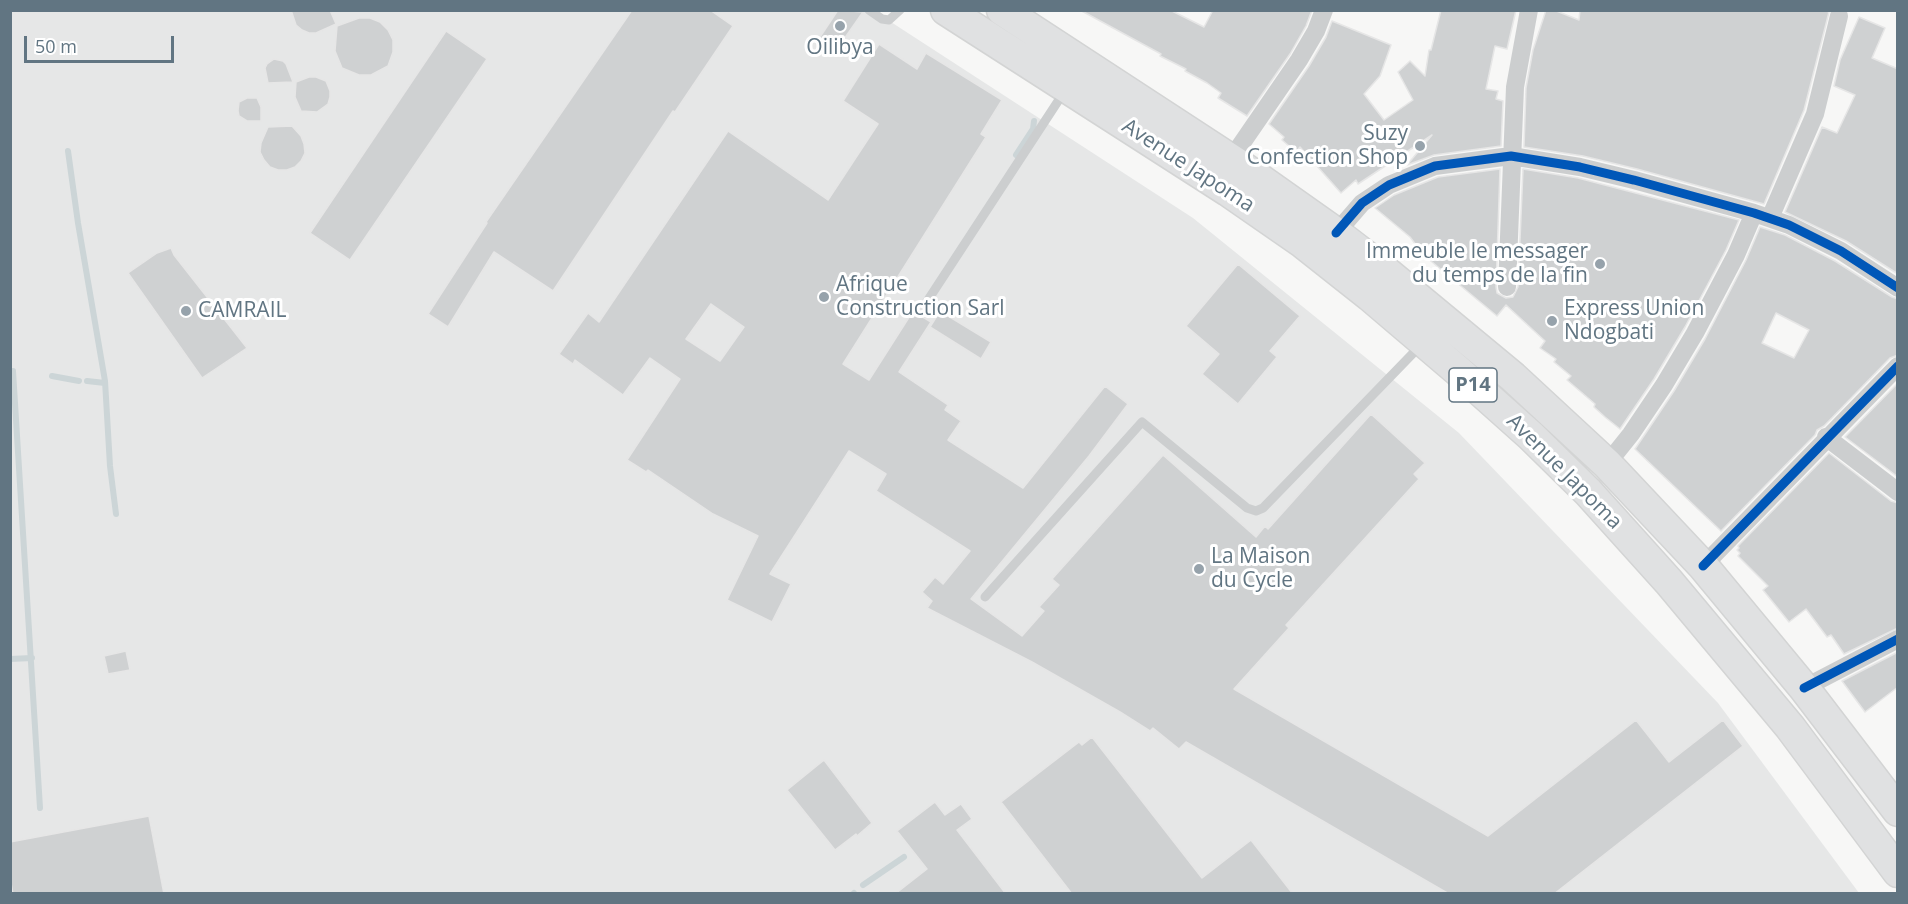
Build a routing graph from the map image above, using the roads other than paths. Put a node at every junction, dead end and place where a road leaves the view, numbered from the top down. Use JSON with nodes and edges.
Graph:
{"nodes":[{"id":1,"x":869,"y":10,"type":"edge"},
{"id":2,"x":900,"y":10,"type":"edge"},
{"id":3,"x":946,"y":10,"type":"edge"},
{"id":4,"x":1002,"y":10,"type":"edge"},
{"id":5,"x":1324,"y":10,"type":"edge"},
{"id":6,"x":1529,"y":10,"type":"edge"},
{"id":7,"x":1839,"y":16,"type":"dead end"},
{"id":8,"x":1067,"y":88,"type":"junction"},
{"id":9,"x":1511,"y":156,"type":"junction"},
{"id":10,"x":1231,"y":159,"type":"junction"},
{"id":11,"x":1762,"y":215,"type":"junction"},
{"id":12,"x":1336,"y":233,"type":"junction"},
{"id":13,"x":1507,"y":287,"type":"dead end"},
{"id":14,"x":1898,"y":288,"type":"edge"},
{"id":15,"x":926,"y":303,"type":"dead end"},
{"id":16,"x":1424,"y":342,"type":"junction"},
{"id":17,"x":1898,"y":366,"type":"edge"},
{"id":18,"x":1826,"y":437,"type":"junction"},
{"id":19,"x":1607,"y":464,"type":"junction"},
{"id":20,"x":1898,"y":492,"type":"edge"},
{"id":21,"x":1703,"y":566,"type":"junction"},
{"id":22,"x":985,"y":597,"type":"dead end"},
{"id":23,"x":1898,"y":639,"type":"edge"},
{"id":24,"x":1811,"y":697,"type":"junction"},
{"id":25,"x":1790,"y":727,"type":"junction"},
{"id":26,"x":1898,"y":811,"type":"edge"},
{"id":27,"x":1898,"y":872,"type":"edge"}],
"edges":[{"from":1,"to":2,"type":"lane"},
{"from":3,"to":8,"type":"main road","name":"Avenue Japoma","number":"P14"},
{"from":4,"to":10,"type":"main road","name":"Avenue Japoma","number":"P14"},
{"from":5,"to":10,"type":"street"},
{"from":6,"to":9,"type":"street"},
{"from":7,"to":11,"type":"street"},
{"from":8,"to":15,"type":"lane"},
{"from":8,"to":16,"type":"main road","name":"Avenue Japoma","number":"P14"},
{"from":9,"to":11,"type":"street"},
{"from":9,"to":12,"type":"street"},
{"from":9,"to":13,"type":"street"},
{"from":10,"to":12,"type":"main road","name":"Avenue Japoma","number":"P14"},
{"from":11,"to":14,"type":"street"},
{"from":11,"to":19,"type":"street"},
{"from":12,"to":19,"type":"main road","name":"Avenue Japoma","number":"P14"},
{"from":16,"to":22,"type":"lane"},
{"from":16,"to":25,"type":"main road","name":"Avenue Japoma","number":"P14"},
{"from":17,"to":18,"type":"street"},
{"from":18,"to":20,"type":"street"},
{"from":18,"to":21,"type":"street"},
{"from":19,"to":21,"type":"main road","name":"Avenue Japoma","number":"P14"},
{"from":21,"to":24,"type":"main road","name":"Avenue Japoma","number":"P14"},
{"from":23,"to":24,"type":"street"},
{"from":24,"to":25,"type":"main road"},
{"from":24,"to":26,"type":"main road","name":"Avenue Japoma","number":"P14"},
{"from":25,"to":27,"type":"main road","name":"Avenue Japoma","number":"P14"}]}
